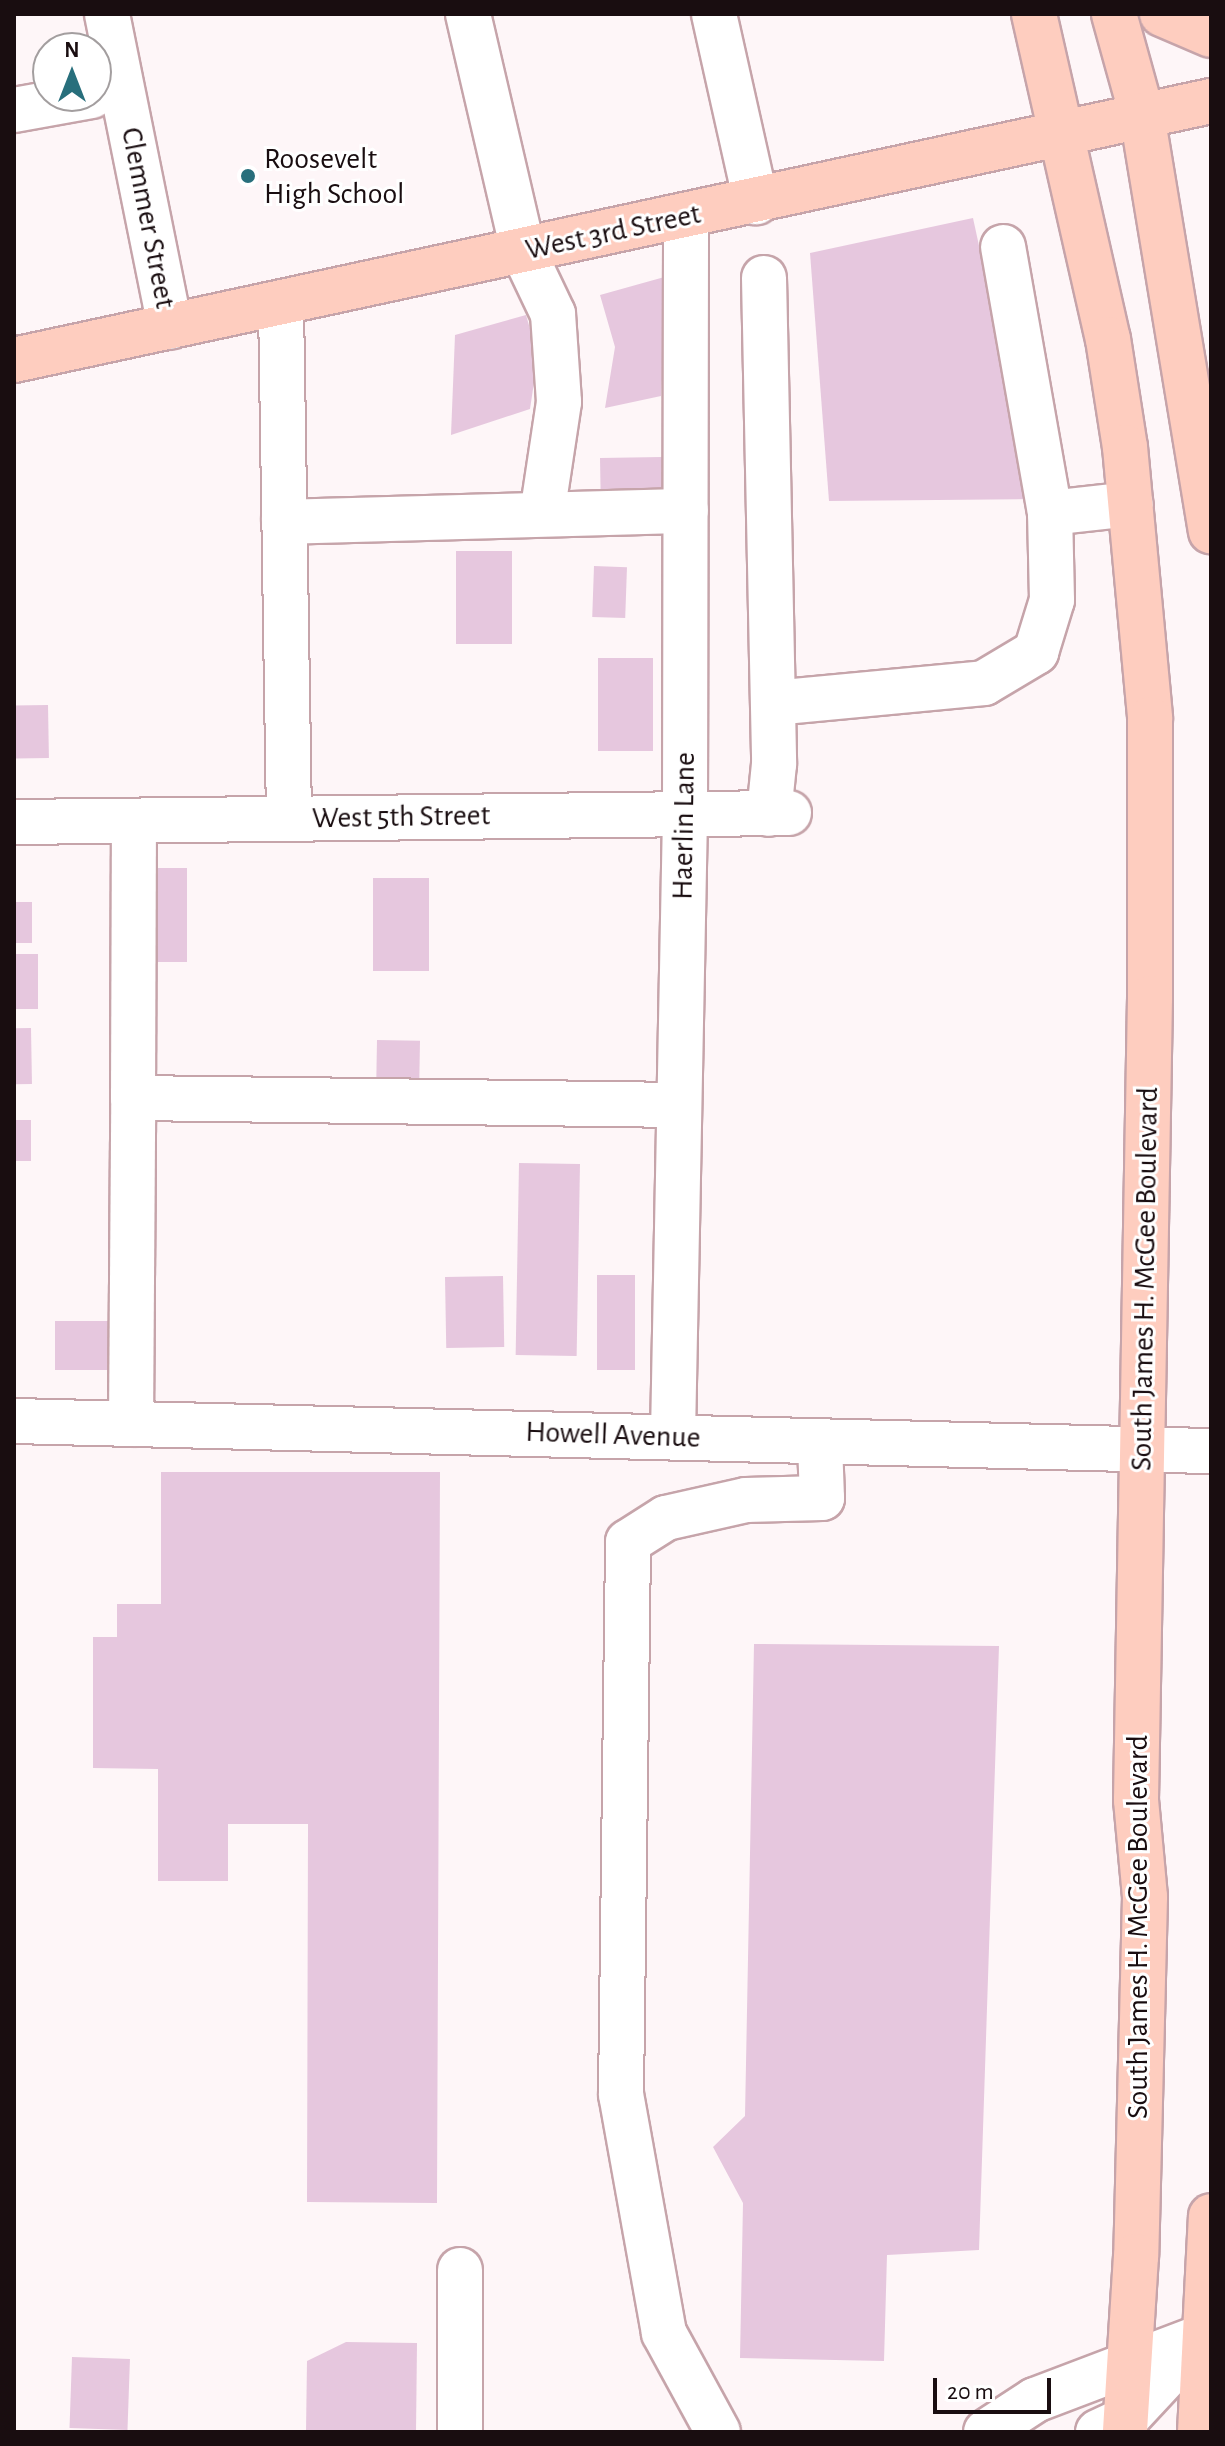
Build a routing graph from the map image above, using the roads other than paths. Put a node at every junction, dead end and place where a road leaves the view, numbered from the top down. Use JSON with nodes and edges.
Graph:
{"nodes":[{"id":1,"x":468,"y":14,"type":"edge"},
{"id":2,"x":714,"y":14,"type":"edge"},
{"id":3,"x":1034,"y":14,"type":"edge"},
{"id":4,"x":1114,"y":14,"type":"edge"},
{"id":5,"x":1162,"y":14,"type":"edge"},
{"id":6,"x":1211,"y":35,"type":"edge"},
{"id":7,"x":1211,"y":101,"type":"edge"},
{"id":8,"x":108,"y":112,"type":"edge"},
{"id":9,"x":1142,"y":115,"type":"junction"},
{"id":10,"x":1063,"y":133,"type":"junction"},
{"id":11,"x":756,"y":202,"type":"junction"},
{"id":12,"x":686,"y":216,"type":"junction"},
{"id":13,"x":1003,"y":247,"type":"dead end"},
{"id":14,"x":523,"y":251,"type":"junction"},
{"id":15,"x":764,"y":278,"type":"dead end"},
{"id":16,"x":281,"y":304,"type":"junction"},
{"id":17,"x":170,"y":327,"type":"junction"},
{"id":18,"x":14,"y":360,"type":"edge"},
{"id":19,"x":1131,"y":504,"type":"junction"},
{"id":20,"x":686,"y":511,"type":"junction"},
{"id":21,"x":1050,"y":513,"type":"junction"},
{"id":22,"x":542,"y":514,"type":"junction"},
{"id":23,"x":284,"y":522,"type":"junction"},
{"id":24,"x":1211,"y":531,"type":"edge"},
{"id":25,"x":773,"y":703,"type":"junction"},
{"id":26,"x":685,"y":814,"type":"junction"},
{"id":27,"x":289,"y":819,"type":"junction"},
{"id":28,"x":134,"y":821,"type":"junction"},
{"id":29,"x":14,"y":822,"type":"edge"},
{"id":30,"x":133,"y":1098,"type":"junction"},
{"id":31,"x":679,"y":1105,"type":"junction"},
{"id":32,"x":14,"y":1421,"type":"edge"},
{"id":33,"x":131,"y":1424,"type":"junction"},
{"id":34,"x":673,"y":1435,"type":"junction"},
{"id":35,"x":820,"y":1443,"type":"junction"},
{"id":36,"x":1142,"y":1451,"type":"junction"},
{"id":37,"x":1211,"y":1451,"type":"edge"},
{"id":38,"x":1211,"y":2216,"type":"edge"},
{"id":39,"x":460,"y":2270,"type":"dead end"},
{"id":40,"x":1207,"y":2335,"type":"edge"},
{"id":41,"x":1129,"y":2366,"type":"junction"},
{"id":42,"x":1117,"y":2428,"type":"edge"},
{"id":43,"x":460,"y":2432,"type":"edge"},
{"id":44,"x":718,"y":2432,"type":"edge"},
{"id":45,"x":986,"y":2432,"type":"edge"},
{"id":46,"x":1200,"y":2432,"type":"edge"}],
"edges":[{"from":1,"to":14,"type":"street"},
{"from":2,"to":11,"type":"street"},
{"from":3,"to":10,"type":"main road","name":"South James H. McGee Boulevard"},
{"from":4,"to":9,"type":"main road"},
{"from":5,"to":6,"type":"main road"},
{"from":7,"to":9,"type":"main road","name":"West 3rd Street"},
{"from":8,"to":17,"type":"street","name":"Clemmer Street"},
{"from":9,"to":10,"type":"main road","name":"West 3rd Street"},
{"from":9,"to":24,"type":"main road"},
{"from":10,"to":11,"type":"main road","name":"West 3rd Street"},
{"from":10,"to":19,"type":"main road","name":"South James H. McGee Boulevard"},
{"from":11,"to":12,"type":"main road","name":"West 3rd Street"},
{"from":12,"to":14,"type":"main road","name":"West 3rd Street"},
{"from":12,"to":20,"type":"street","name":"Haerlin Lane"},
{"from":13,"to":21,"type":"street"},
{"from":14,"to":16,"type":"main road","name":"West 3rd Street"},
{"from":14,"to":22,"type":"street"},
{"from":15,"to":25,"type":"street"},
{"from":16,"to":17,"type":"main road","name":"West 3rd Street"},
{"from":16,"to":23,"type":"street"},
{"from":17,"to":18,"type":"main road","name":"West 3rd Street"},
{"from":19,"to":21,"type":"street"},
{"from":19,"to":36,"type":"main road","name":"South James H. McGee Boulevard"},
{"from":20,"to":22,"type":"street"},
{"from":20,"to":26,"type":"street","name":"Haerlin Lane"},
{"from":21,"to":25,"type":"street"},
{"from":22,"to":23,"type":"street"},
{"from":23,"to":27,"type":"street"},
{"from":25,"to":26,"type":"street","name":"West 5th Street"},
{"from":26,"to":27,"type":"street","name":"West 5th Street"},
{"from":26,"to":31,"type":"street","name":"Haerlin Lane"},
{"from":27,"to":28,"type":"street","name":"West 5th Street"},
{"from":28,"to":29,"type":"street","name":"West 5th Street"},
{"from":28,"to":30,"type":"street"},
{"from":30,"to":31,"type":"street"},
{"from":30,"to":33,"type":"street"},
{"from":31,"to":34,"type":"street","name":"Haerlin Lane"},
{"from":32,"to":33,"type":"street","name":"Howell Avenue"},
{"from":33,"to":34,"type":"street","name":"Howell Avenue"},
{"from":34,"to":35,"type":"street","name":"Howell Avenue"},
{"from":35,"to":36,"type":"street","name":"Howell Avenue"},
{"from":35,"to":44,"type":"street"},
{"from":36,"to":37,"type":"street","name":"Howell Avenue"},
{"from":36,"to":41,"type":"main road","name":"South James H. McGee Boulevard"},
{"from":38,"to":40,"type":"main road"},
{"from":39,"to":43,"type":"street"},
{"from":40,"to":41,"type":"street"},
{"from":40,"to":42,"type":"street"},
{"from":40,"to":46,"type":"main road"},
{"from":41,"to":42,"type":"main road","name":"South James H. McGee Boulevard"},
{"from":41,"to":45,"type":"street"}]}
